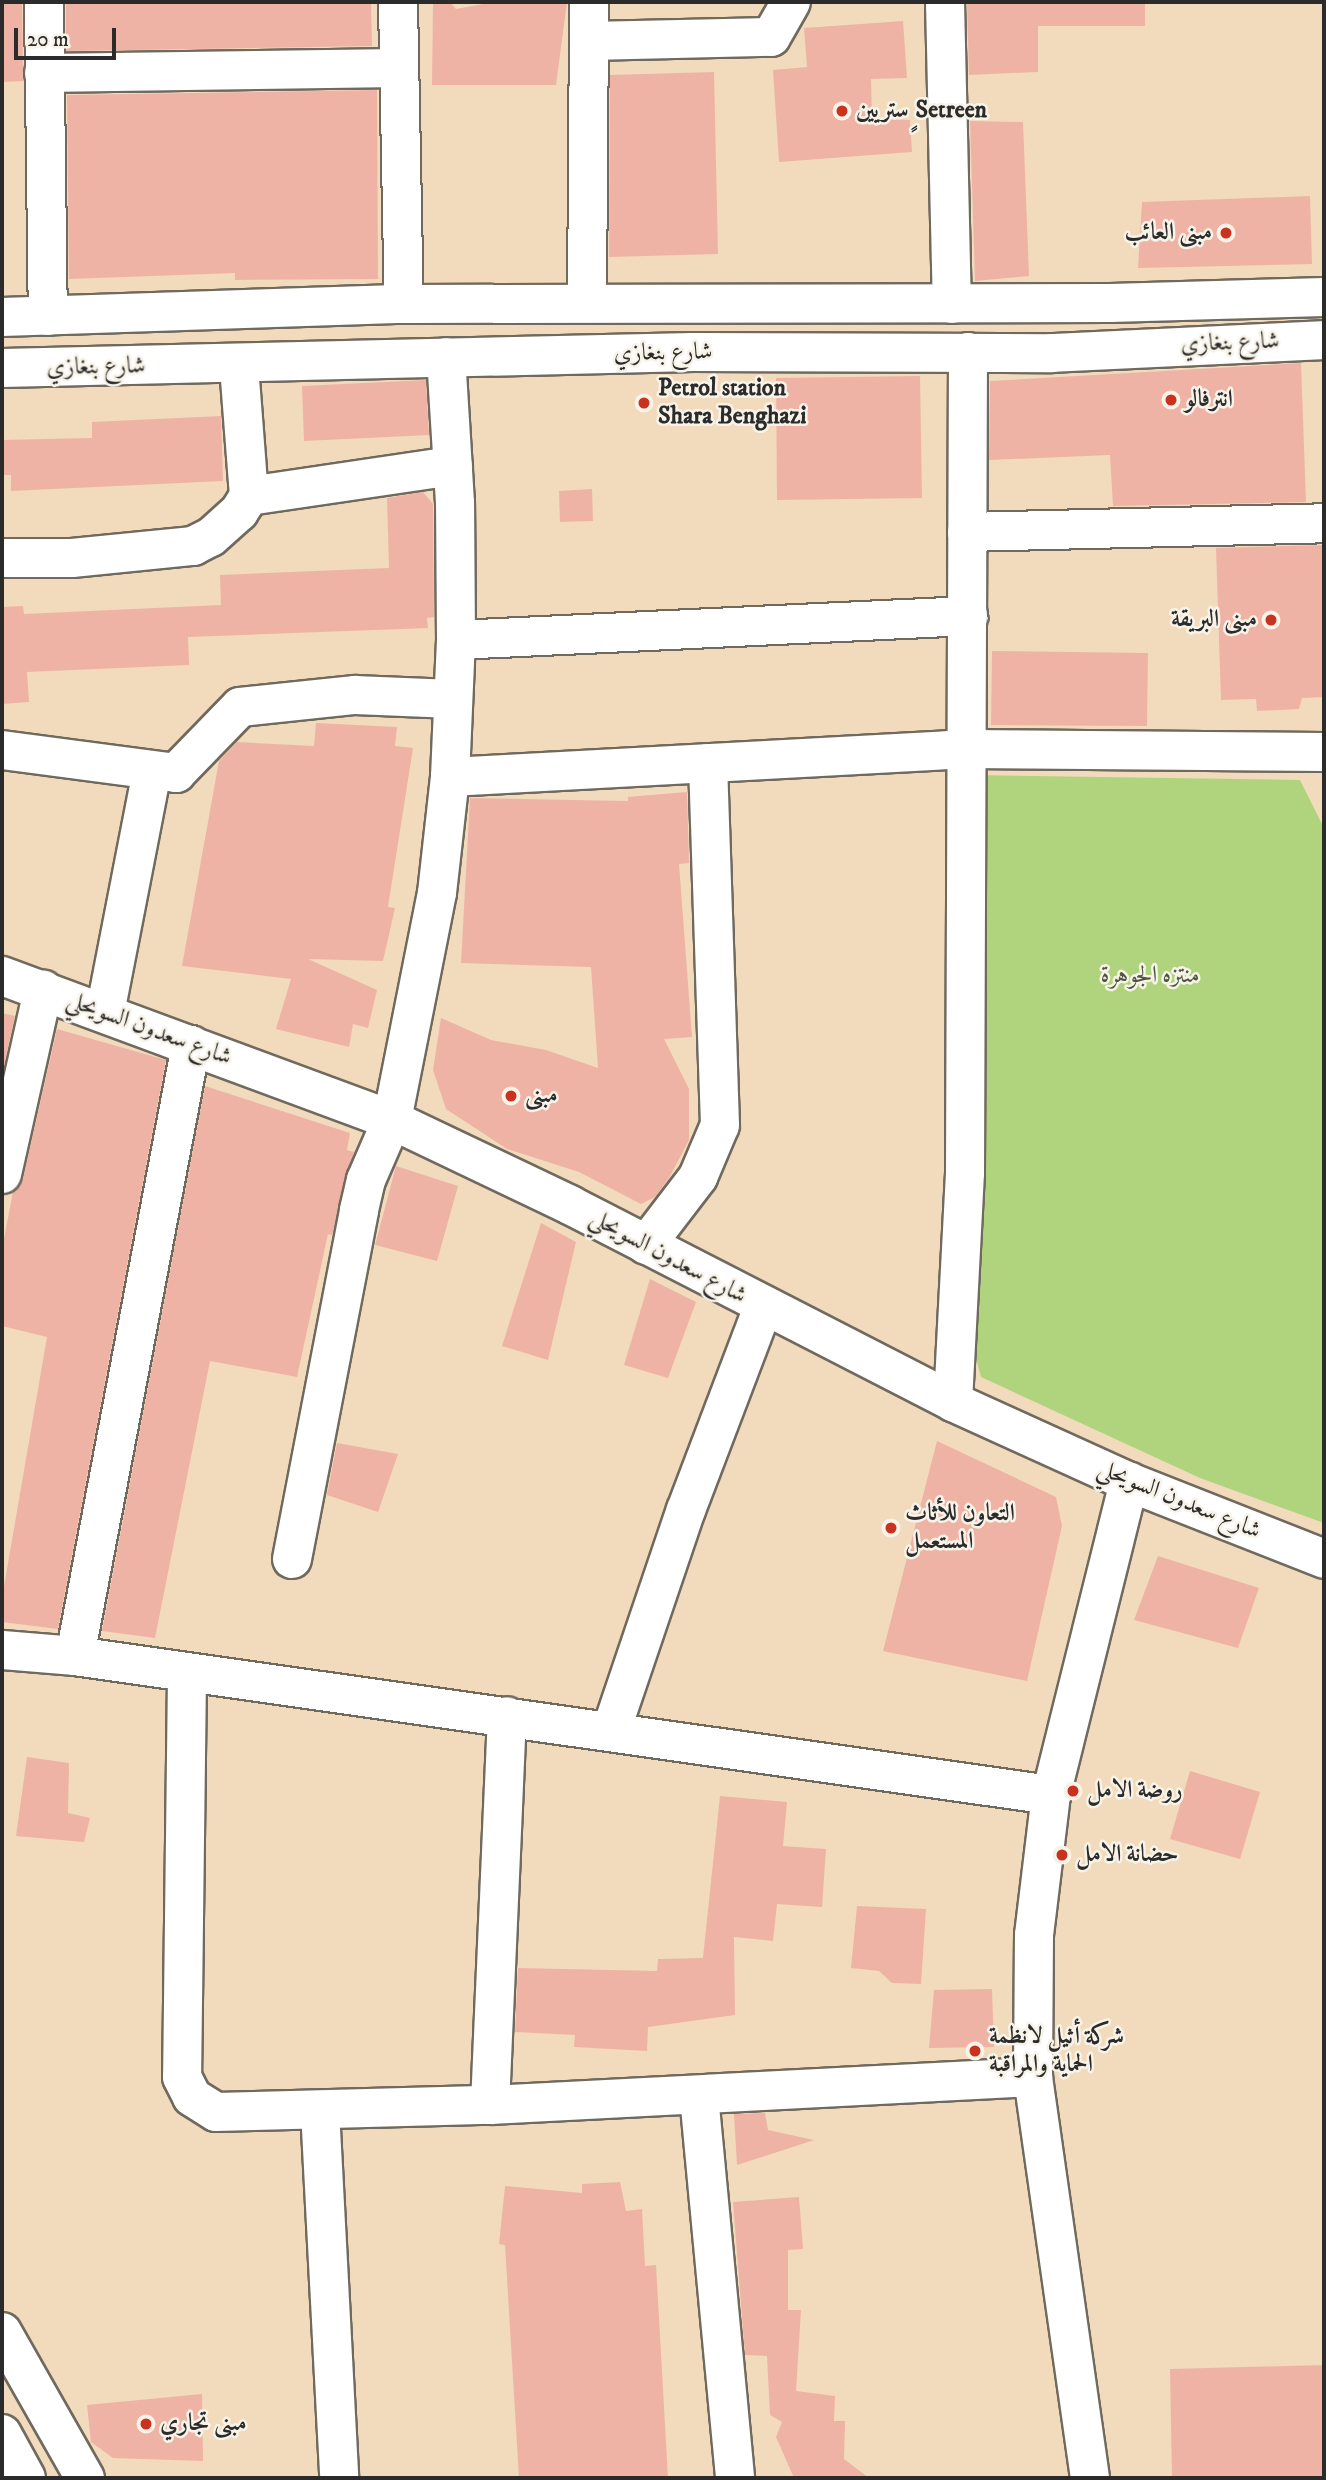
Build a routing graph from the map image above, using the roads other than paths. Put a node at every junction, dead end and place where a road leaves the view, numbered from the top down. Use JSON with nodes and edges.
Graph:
{"nodes":[{"id":1,"x":44,"y":2,"type":"edge"},
{"id":2,"x":398,"y":2,"type":"edge"},
{"id":3,"x":589,"y":2,"type":"edge"},
{"id":4,"x":791,"y":2,"type":"edge"},
{"id":5,"x":945,"y":2,"type":"edge"},
{"id":6,"x":589,"y":41,"type":"junction"},
{"id":7,"x":398,"y":68,"type":"junction"},
{"id":8,"x":44,"y":73,"type":"junction"},
{"id":9,"x":1324,"y":297,"type":"edge"},
{"id":10,"x":587,"y":303,"type":"junction"},
{"id":11,"x":404,"y":304,"type":"junction"},
{"id":12,"x":952,"y":304,"type":"junction"},
{"id":13,"x":48,"y":316,"type":"junction"},
{"id":14,"x":2,"y":317,"type":"edge"},
{"id":15,"x":1324,"y":340,"type":"edge"},
{"id":16,"x":968,"y":352,"type":"junction"},
{"id":17,"x":446,"y":356,"type":"junction"},
{"id":18,"x":239,"y":365,"type":"junction"},
{"id":19,"x":2,"y":368,"type":"edge"},
{"id":20,"x":453,"y":466,"type":"junction"},
{"id":21,"x":249,"y":496,"type":"junction"},
{"id":22,"x":1324,"y":523,"type":"edge"},
{"id":23,"x":967,"y":531,"type":"junction"},
{"id":24,"x":2,"y":558,"type":"edge"},
{"id":25,"x":968,"y":616,"type":"junction"},
{"id":26,"x":456,"y":640,"type":"junction"},
{"id":27,"x":453,"y":699,"type":"junction"},
{"id":28,"x":968,"y":749,"type":"junction"},
{"id":29,"x":2,"y":750,"type":"edge"},
{"id":30,"x":1324,"y":752,"type":"edge"},
{"id":31,"x":708,"y":763,"type":"junction"},
{"id":32,"x":152,"y":771,"type":"junction"},
{"id":33,"x":450,"y":776,"type":"junction"},
{"id":34,"x":2,"y":976,"type":"edge"},
{"id":35,"x":43,"y":990,"type":"junction"},
{"id":36,"x":105,"y":1013,"type":"junction"},
{"id":37,"x":191,"y":1045,"type":"junction"},
{"id":38,"x":392,"y":1120,"type":"junction"},
{"id":39,"x":2,"y":1174,"type":"edge"},
{"id":40,"x":646,"y":1245,"type":"junction"},
{"id":41,"x":763,"y":1307,"type":"junction"},
{"id":42,"x":953,"y":1402,"type":"junction"},
{"id":43,"x":1129,"y":1482,"type":"junction"},
{"id":44,"x":292,"y":1559,"type":"dead end"},
{"id":45,"x":1324,"y":1559,"type":"edge"},
{"id":46,"x":2,"y":1650,"type":"edge"},
{"id":47,"x":75,"y":1656,"type":"junction"},
{"id":48,"x":187,"y":1675,"type":"junction"},
{"id":49,"x":507,"y":1716,"type":"junction"},
{"id":50,"x":611,"y":1731,"type":"junction"},
{"id":51,"x":1052,"y":1795,"type":"junction"},
{"id":52,"x":1033,"y":2077,"type":"junction"},
{"id":53,"x":699,"y":2096,"type":"junction"},
{"id":54,"x":490,"y":2105,"type":"junction"},
{"id":55,"x":320,"y":2110,"type":"junction"},
{"id":56,"x":2,"y":2332,"type":"edge"},
{"id":57,"x":2,"y":2434,"type":"edge"},
{"id":58,"x":26,"y":2478,"type":"edge"},
{"id":59,"x":85,"y":2478,"type":"edge"},
{"id":60,"x":339,"y":2478,"type":"edge"},
{"id":61,"x":735,"y":2478,"type":"edge"},
{"id":62,"x":1090,"y":2478,"type":"edge"}],
"edges":[{"from":1,"to":8,"type":"street"},
{"from":2,"to":7,"type":"street"},
{"from":3,"to":6,"type":"street"},
{"from":4,"to":6,"type":"street"},
{"from":5,"to":12,"type":"street"},
{"from":6,"to":10,"type":"street"},
{"from":7,"to":8,"type":"street"},
{"from":7,"to":11,"type":"street"},
{"from":8,"to":13,"type":"street"},
{"from":9,"to":12,"type":"street","name":"شارع بنغازي"},
{"from":10,"to":11,"type":"street","name":"شارع بنغازي"},
{"from":10,"to":12,"type":"street","name":"شارع بنغازي"},
{"from":11,"to":13,"type":"street","name":"شارع بنغازي"},
{"from":13,"to":14,"type":"street","name":"شارع بنغازي"},
{"from":15,"to":16,"type":"street","name":"شارع بنغازي"},
{"from":16,"to":17,"type":"street","name":"شارع بنغازي"},
{"from":16,"to":23,"type":"street"},
{"from":17,"to":18,"type":"street","name":"شارع بنغازي"},
{"from":17,"to":20,"type":"street"},
{"from":18,"to":19,"type":"street","name":"شارع بنغازي"},
{"from":18,"to":21,"type":"street"},
{"from":20,"to":21,"type":"street"},
{"from":20,"to":26,"type":"street"},
{"from":21,"to":24,"type":"street"},
{"from":22,"to":23,"type":"street"},
{"from":23,"to":25,"type":"street"},
{"from":25,"to":26,"type":"street"},
{"from":25,"to":28,"type":"street"},
{"from":26,"to":27,"type":"street"},
{"from":27,"to":32,"type":"street"},
{"from":27,"to":33,"type":"street"},
{"from":28,"to":30,"type":"street"},
{"from":28,"to":31,"type":"street"},
{"from":28,"to":42,"type":"street"},
{"from":29,"to":32,"type":"street"},
{"from":31,"to":33,"type":"street"},
{"from":31,"to":40,"type":"street"},
{"from":32,"to":36,"type":"street"},
{"from":33,"to":38,"type":"street"},
{"from":34,"to":35,"type":"street","name":"شارع سعدون السويحلي"},
{"from":35,"to":36,"type":"street","name":"شارع سعدون السويحلي"},
{"from":35,"to":39,"type":"street"},
{"from":36,"to":37,"type":"street","name":"شارع سعدون السويحلي"},
{"from":37,"to":38,"type":"street","name":"شارع سعدون السويحلي"},
{"from":37,"to":47,"type":"street"},
{"from":38,"to":40,"type":"street","name":"شارع سعدون السويحلي"},
{"from":38,"to":44,"type":"street"},
{"from":40,"to":41,"type":"street","name":"شارع سعدون السويحلي"},
{"from":41,"to":42,"type":"street","name":"شارع سعدون السويحلي"},
{"from":41,"to":50,"type":"street"},
{"from":42,"to":43,"type":"street","name":"شارع سعدون السويحلي"},
{"from":43,"to":45,"type":"street","name":"شارع سعدون السويحلي"},
{"from":43,"to":51,"type":"street"},
{"from":46,"to":47,"type":"street"},
{"from":47,"to":48,"type":"street"},
{"from":48,"to":49,"type":"street"},
{"from":48,"to":55,"type":"street"},
{"from":49,"to":50,"type":"street"},
{"from":49,"to":54,"type":"street"},
{"from":50,"to":51,"type":"street"},
{"from":51,"to":52,"type":"street"},
{"from":52,"to":53,"type":"street"},
{"from":52,"to":62,"type":"street"},
{"from":53,"to":54,"type":"street"},
{"from":53,"to":61,"type":"street"},
{"from":54,"to":55,"type":"street"},
{"from":55,"to":60,"type":"street"},
{"from":56,"to":59,"type":"street"},
{"from":57,"to":58,"type":"street"}]}
